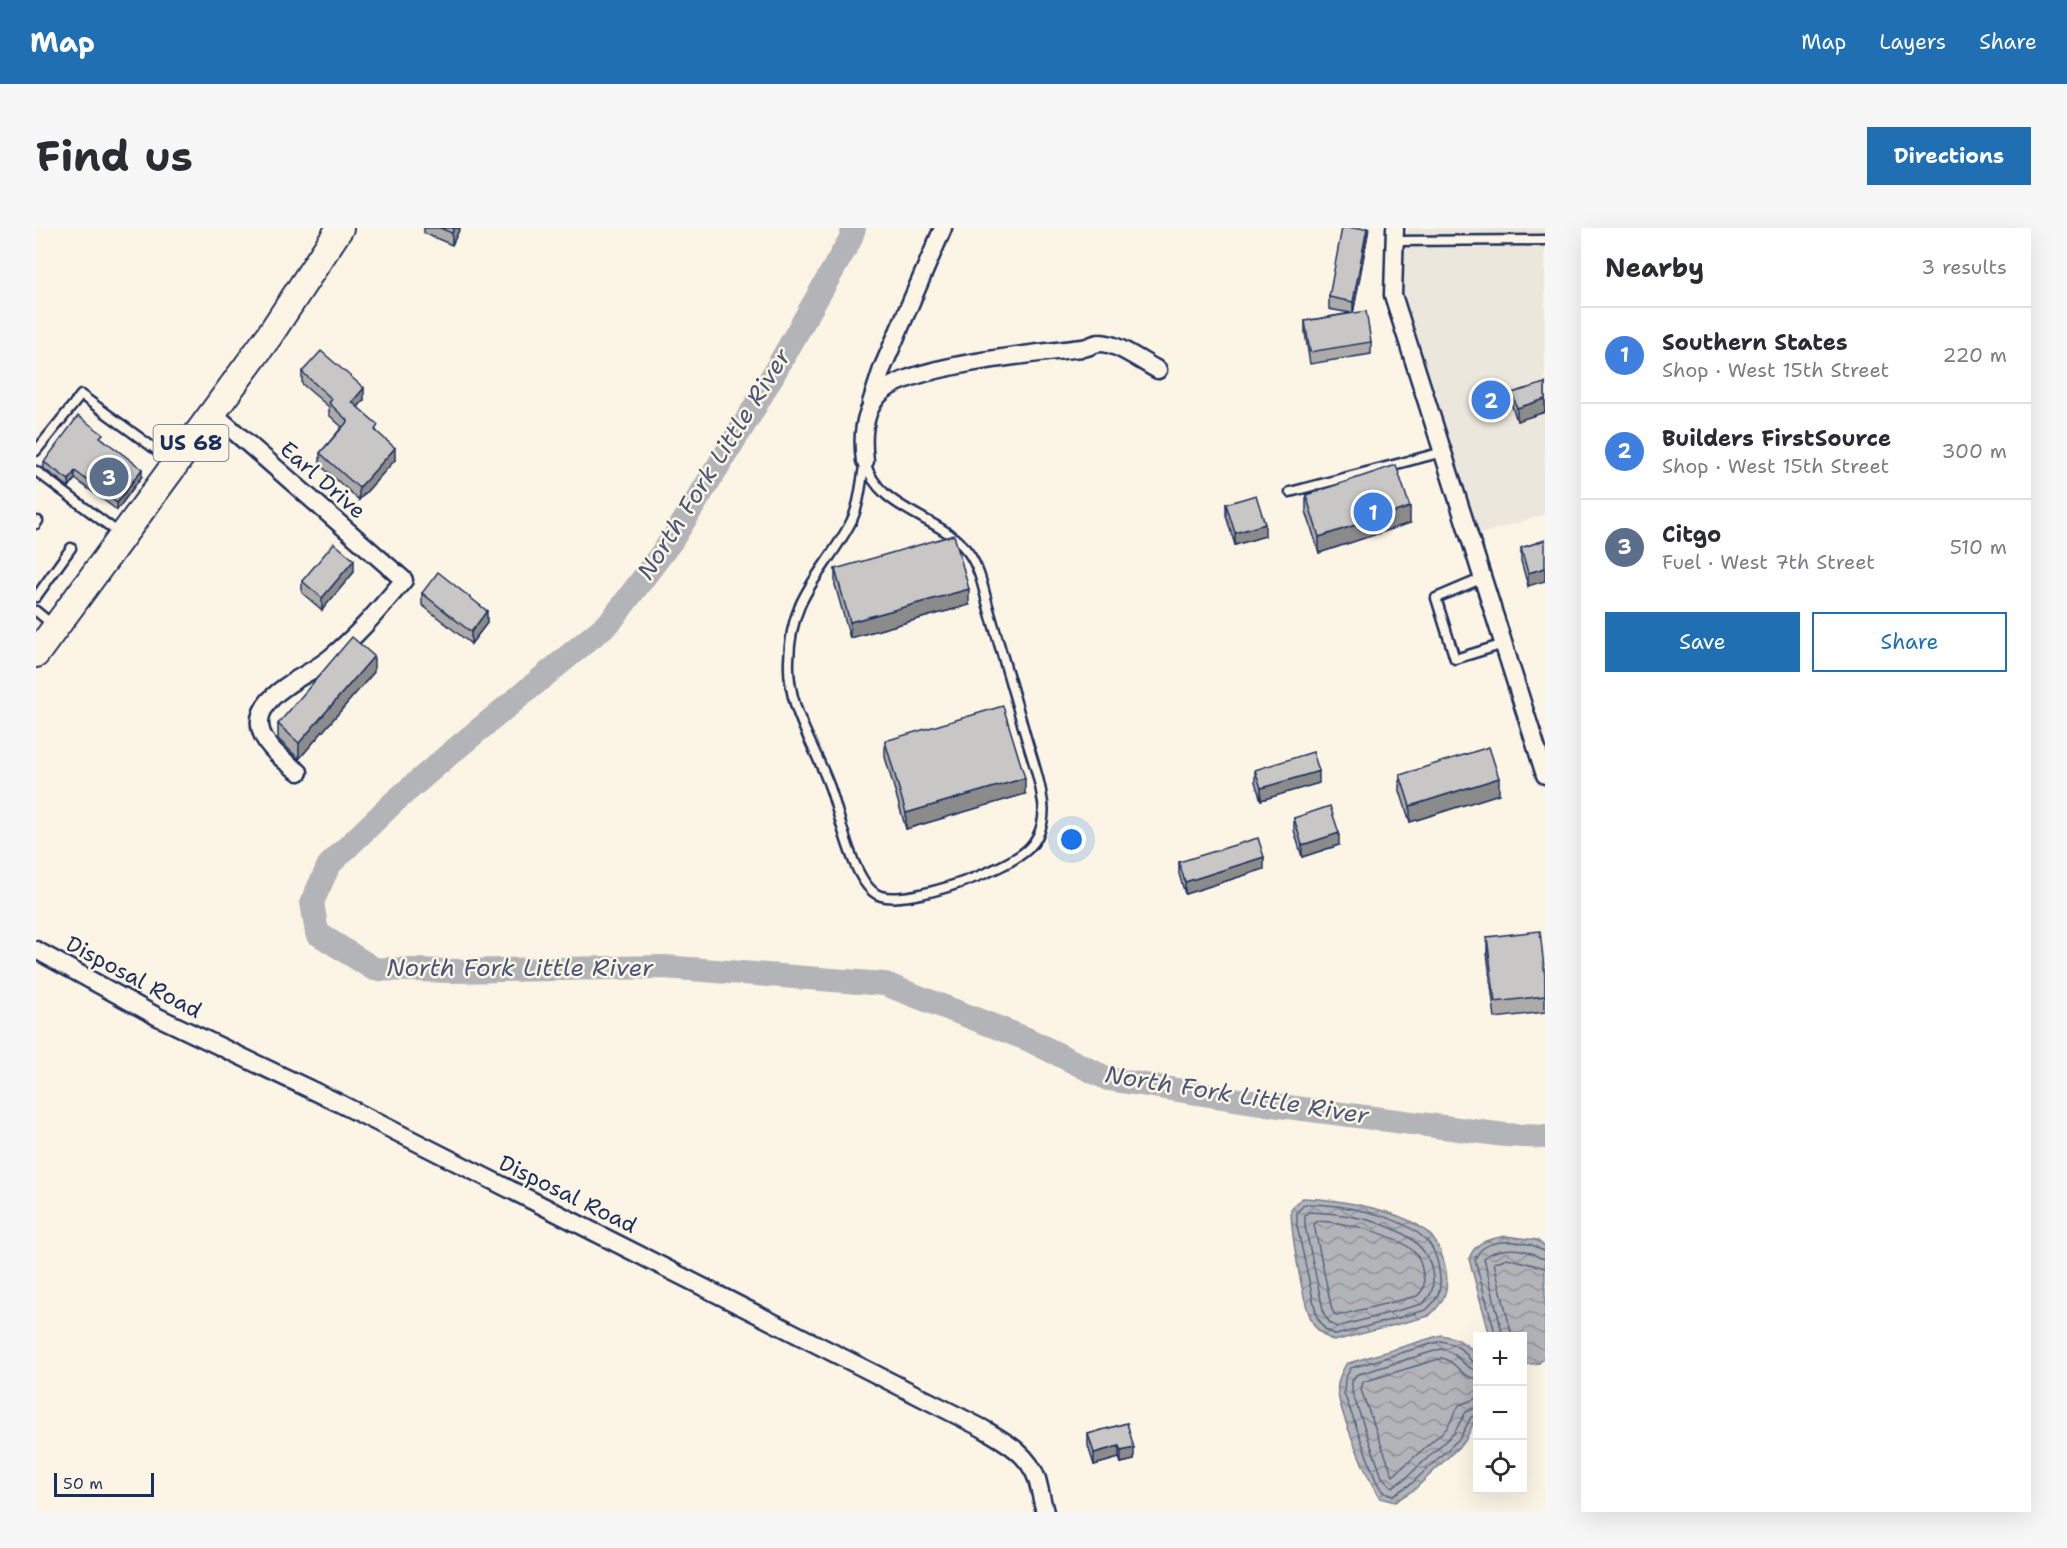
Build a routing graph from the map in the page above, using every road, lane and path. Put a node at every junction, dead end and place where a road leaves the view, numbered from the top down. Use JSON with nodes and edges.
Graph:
{"nodes":[{"id":1,"x":340,"y":228,"type":"edge"},
{"id":2,"x":942,"y":228,"type":"edge"},
{"id":3,"x":1395,"y":235,"type":"edge"},
{"id":4,"x":1545,"y":240,"type":"edge"},
{"id":5,"x":1158,"y":370,"type":"dead end"},
{"id":6,"x":869,"y":409,"type":"junction"},
{"id":7,"x":213,"y":413,"type":"junction"},
{"id":8,"x":36,"y":451,"type":"edge"},
{"id":9,"x":1443,"y":452,"type":"junction"},
{"id":10,"x":865,"y":461,"type":"junction"},
{"id":11,"x":175,"y":464,"type":"junction"},
{"id":12,"x":36,"y":471,"type":"edge"},
{"id":13,"x":1290,"y":492,"type":"dead end"},
{"id":14,"x":123,"y":536,"type":"junction"},
{"id":15,"x":70,"y":548,"type":"dead end"},
{"id":16,"x":1483,"y":578,"type":"junction"},
{"id":17,"x":36,"y":597,"type":"edge"},
{"id":18,"x":36,"y":611,"type":"edge"},
{"id":19,"x":56,"y":627,"type":"junction"},
{"id":20,"x":1504,"y":644,"type":"junction"},
{"id":21,"x":36,"y":654,"type":"edge"},
{"id":22,"x":299,"y":772,"type":"dead end"},
{"id":23,"x":1545,"y":775,"type":"edge"},
{"id":24,"x":36,"y":950,"type":"edge"},
{"id":25,"x":1045,"y":1512,"type":"edge"}],
"edges":[{"from":1,"to":7,"type":"main road","number":"US 68"},
{"from":2,"to":6,"type":"street"},
{"from":3,"to":4,"type":"lane"},
{"from":3,"to":9,"type":"street"},
{"from":5,"to":6,"type":"street"},
{"from":6,"to":10,"type":"street"},
{"from":7,"to":11,"type":"main road","number":"US 68"},
{"from":7,"to":22,"type":"street","name":"Earl Drive"},
{"from":8,"to":11,"type":"lane"},
{"from":9,"to":13,"type":"lane"},
{"from":9,"to":16,"type":"street"},
{"from":10,"to":10,"type":"lane"},
{"from":11,"to":14,"type":"main road","number":"US 68"},
{"from":12,"to":14,"type":"lane"},
{"from":14,"to":19,"type":"main road","number":"US 68"},
{"from":15,"to":17,"type":"lane"},
{"from":16,"to":20,"type":"street"},
{"from":16,"to":20,"type":"lane"},
{"from":18,"to":19,"type":"lane"},
{"from":19,"to":21,"type":"main road","number":"US 68"},
{"from":20,"to":23,"type":"street"},
{"from":24,"to":25,"type":"street","name":"Disposal Road"}]}
